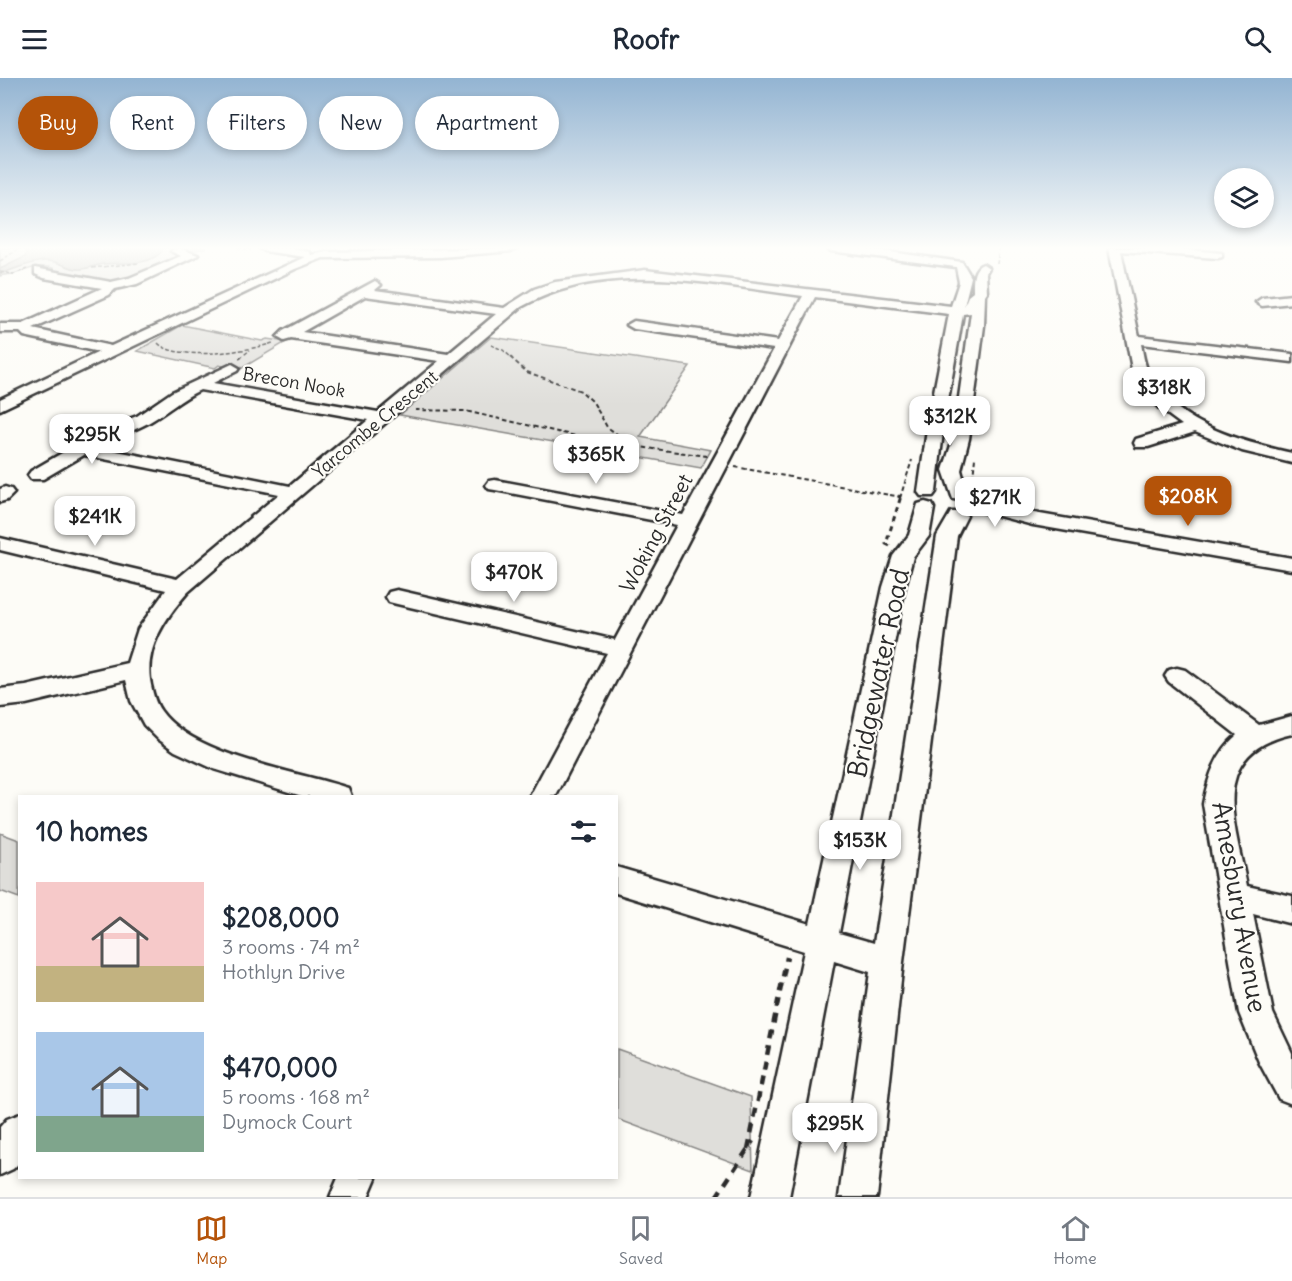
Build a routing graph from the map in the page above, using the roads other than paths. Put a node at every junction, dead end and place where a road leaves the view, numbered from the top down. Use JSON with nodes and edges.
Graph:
{"nodes":[{"id":1,"x":87,"y":300,"type":"edge"},
{"id":2,"x":220,"y":300,"type":"edge"},
{"id":3,"x":348,"y":300,"type":"edge"},
{"id":4,"x":422,"y":300,"type":"edge"},
{"id":5,"x":520,"y":300,"type":"edge"},
{"id":6,"x":807,"y":300,"type":"edge"},
{"id":7,"x":875,"y":300,"type":"edge"},
{"id":8,"x":960,"y":300,"type":"edge"},
{"id":9,"x":973,"y":300,"type":"edge"},
{"id":10,"x":980,"y":300,"type":"edge"},
{"id":11,"x":1125,"y":300,"type":"edge"},
{"id":12,"x":1280,"y":300,"type":"edge"},
{"id":13,"x":1262,"y":302,"type":"dead end"},
{"id":14,"x":958,"y":308,"type":"junction"},
{"id":15,"x":506,"y":312,"type":"junction"},
{"id":16,"x":183,"y":318,"type":"junction"},
{"id":17,"x":634,"y":325,"type":"dead end"},
{"id":18,"x":0,"y":328,"type":"edge"},
{"id":19,"x":24,"y":328,"type":"junction"},
{"id":20,"x":1133,"y":339,"type":"junction"},
{"id":21,"x":783,"y":346,"type":"junction"},
{"id":22,"x":118,"y":350,"type":"junction"},
{"id":23,"x":1292,"y":357,"type":"edge"},
{"id":24,"x":451,"y":359,"type":"junction"},
{"id":25,"x":232,"y":368,"type":"dead end"},
{"id":26,"x":199,"y":385,"type":"junction"},
{"id":27,"x":0,"y":405,"type":"edge"},
{"id":28,"x":382,"y":418,"type":"junction"},
{"id":29,"x":1196,"y":426,"type":"junction"},
{"id":30,"x":1142,"y":442,"type":"dead end"},
{"id":31,"x":84,"y":449,"type":"junction"},
{"id":32,"x":1292,"y":458,"type":"edge"},
{"id":33,"x":37,"y":475,"type":"dead end"},
{"id":34,"x":495,"y":485,"type":"dead end"},
{"id":35,"x":294,"y":492,"type":"junction"},
{"id":36,"x":926,"y":500,"type":"junction"},
{"id":37,"x":962,"y":507,"type":"junction"},
{"id":38,"x":690,"y":522,"type":"junction"},
{"id":39,"x":0,"y":544,"type":"edge"},
{"id":40,"x":1292,"y":564,"type":"edge"},
{"id":41,"x":181,"y":587,"type":"junction"},
{"id":42,"x":397,"y":597,"type":"dead end"},
{"id":43,"x":622,"y":649,"type":"junction"},
{"id":44,"x":137,"y":669,"type":"junction"},
{"id":45,"x":1177,"y":676,"type":"dead end"},
{"id":46,"x":0,"y":698,"type":"edge"},
{"id":47,"x":1292,"y":725,"type":"edge"},
{"id":48,"x":1256,"y":736,"type":"junction"},
{"id":49,"x":335,"y":795,"type":"edge"},
{"id":50,"x":544,"y":795,"type":"edge"},
{"id":51,"x":618,"y":881,"type":"edge"},
{"id":52,"x":1235,"y":896,"type":"junction"},
{"id":53,"x":1292,"y":910,"type":"edge"},
{"id":54,"x":822,"y":942,"type":"junction"},
{"id":55,"x":888,"y":962,"type":"junction"},
{"id":56,"x":1292,"y":1086,"type":"edge"},
{"id":57,"x":18,"y":1134,"type":"edge"},
{"id":58,"x":0,"y":1156,"type":"edge"},
{"id":59,"x":357,"y":1179,"type":"edge"},
{"id":60,"x":349,"y":1197,"type":"edge"},
{"id":61,"x":770,"y":1197,"type":"edge"},
{"id":62,"x":858,"y":1197,"type":"edge"}],
"edges":[{"from":1,"to":19,"type":"street"},
{"from":2,"to":16,"type":"street"},
{"from":3,"to":24,"type":"street"},
{"from":4,"to":15,"type":"street"},
{"from":5,"to":15,"type":"street","name":"Yarcombe Crescent"},
{"from":6,"to":21,"type":"street","name":"Woking Street"},
{"from":7,"to":14,"type":"street","name":"Yarcombe Crescent"},
{"from":8,"to":14,"type":"street","name":"Bridgewater Road"},
{"from":9,"to":14,"type":"street"},
{"from":10,"to":37,"type":"street"},
{"from":11,"to":20,"type":"street"},
{"from":12,"to":13,"type":"street"},
{"from":14,"to":36,"type":"street","name":"Bridgewater Road"},
{"from":15,"to":24,"type":"street","name":"Yarcombe Crescent"},
{"from":16,"to":22,"type":"street"},
{"from":16,"to":22,"type":"street"},
{"from":17,"to":21,"type":"street"},
{"from":18,"to":19,"type":"street"},
{"from":19,"to":22,"type":"street"},
{"from":20,"to":23,"type":"street"},
{"from":20,"to":29,"type":"street"},
{"from":21,"to":38,"type":"street","name":"Woking Street"},
{"from":22,"to":27,"type":"street"},
{"from":24,"to":28,"type":"street","name":"Yarcombe Crescent"},
{"from":25,"to":26,"type":"street"},
{"from":26,"to":28,"type":"street","name":"Brecon Nook"},
{"from":26,"to":31,"type":"street"},
{"from":28,"to":35,"type":"street","name":"Yarcombe Crescent"},
{"from":29,"to":30,"type":"street"},
{"from":29,"to":32,"type":"street"},
{"from":31,"to":33,"type":"street"},
{"from":31,"to":35,"type":"street"},
{"from":34,"to":38,"type":"street"},
{"from":35,"to":41,"type":"street","name":"Yarcombe Crescent"},
{"from":36,"to":37,"type":"street"},
{"from":36,"to":54,"type":"street","name":"Bridgewater Road"},
{"from":37,"to":40,"type":"street"},
{"from":37,"to":55,"type":"street","name":"Bridgewater Road"},
{"from":38,"to":43,"type":"street","name":"Woking Street"},
{"from":39,"to":41,"type":"street"},
{"from":41,"to":44,"type":"street","name":"Yarcombe Crescent"},
{"from":42,"to":43,"type":"street"},
{"from":43,"to":50,"type":"street","name":"Woking Street"},
{"from":44,"to":46,"type":"street"},
{"from":44,"to":49,"type":"street","name":"Yarcombe Crescent"},
{"from":45,"to":48,"type":"street"},
{"from":47,"to":48,"type":"street","name":"Amesbury Avenue"},
{"from":48,"to":52,"type":"street","name":"Amesbury Avenue"},
{"from":51,"to":54,"type":"street"},
{"from":52,"to":53,"type":"street"},
{"from":52,"to":56,"type":"street","name":"Amesbury Avenue"},
{"from":54,"to":55,"type":"street"},
{"from":54,"to":61,"type":"street","name":"Bridgewater Road"},
{"from":55,"to":62,"type":"street","name":"Bridgewater Road"},
{"from":57,"to":58,"type":"street"},
{"from":59,"to":60,"type":"street"}]}
